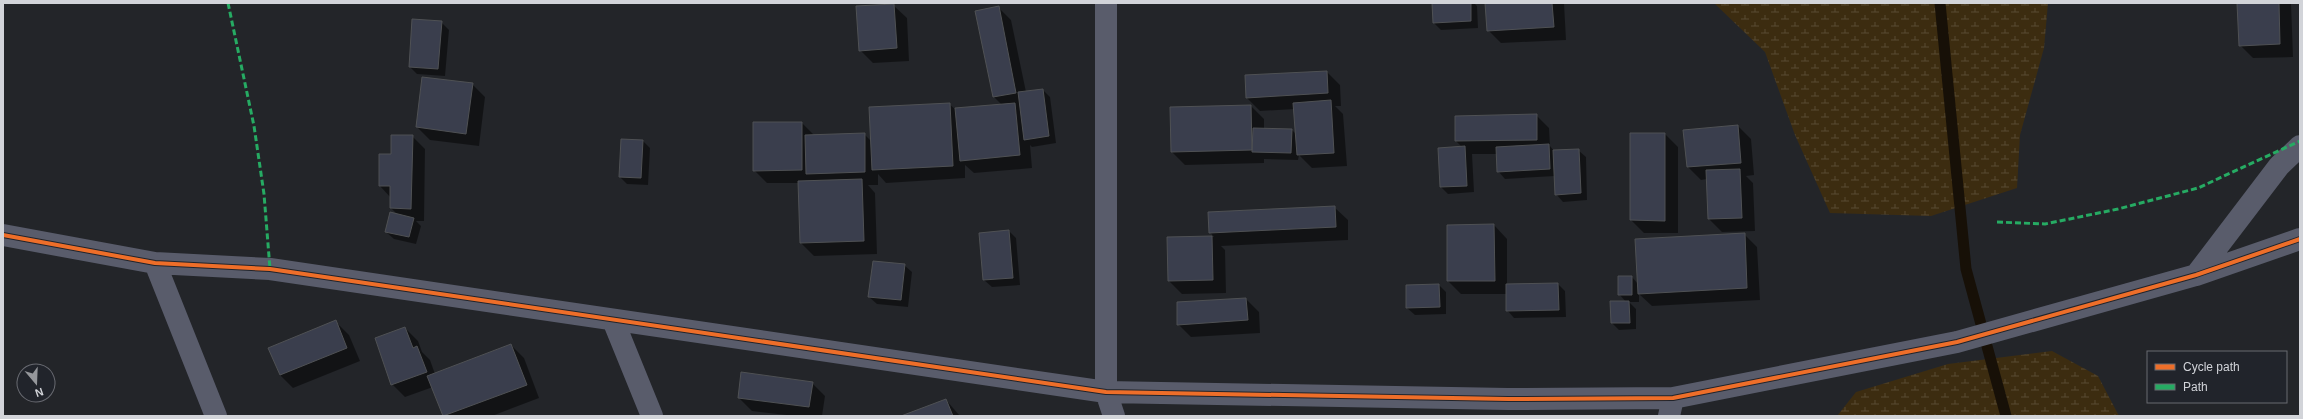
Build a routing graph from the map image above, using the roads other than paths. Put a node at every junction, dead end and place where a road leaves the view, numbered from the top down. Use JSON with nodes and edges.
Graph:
{"nodes":[{"id":1,"x":1106,"y":3,"type":"edge"},
{"id":2,"x":2300,"y":146,"type":"edge"},
{"id":3,"x":3,"y":235,"type":"edge"},
{"id":4,"x":2300,"y":239,"type":"edge"},
{"id":5,"x":155,"y":263,"type":"junction"},
{"id":6,"x":2196,"y":274,"type":"junction"},
{"id":7,"x":613,"y":320,"type":"junction"},
{"id":8,"x":1106,"y":392,"type":"junction"},
{"id":9,"x":1508,"y":399,"type":"junction"},
{"id":10,"x":1671,"y":407,"type":"edge"},
{"id":11,"x":216,"y":416,"type":"edge"},
{"id":12,"x":652,"y":416,"type":"edge"},
{"id":13,"x":1114,"y":416,"type":"edge"},
{"id":14,"x":1488,"y":416,"type":"edge"}],
"edges":[{"from":1,"to":8,"type":"street"},
{"from":2,"to":6,"type":"street"},
{"from":3,"to":5,"type":"street"},
{"from":4,"to":6,"type":"street"},
{"from":5,"to":7,"type":"street"},
{"from":5,"to":11,"type":"street"},
{"from":6,"to":10,"type":"street"},
{"from":7,"to":8,"type":"street"},
{"from":7,"to":12,"type":"street"},
{"from":8,"to":9,"type":"street"},
{"from":8,"to":13,"type":"street"},
{"from":9,"to":10,"type":"street"},
{"from":9,"to":14,"type":"street"}]}
